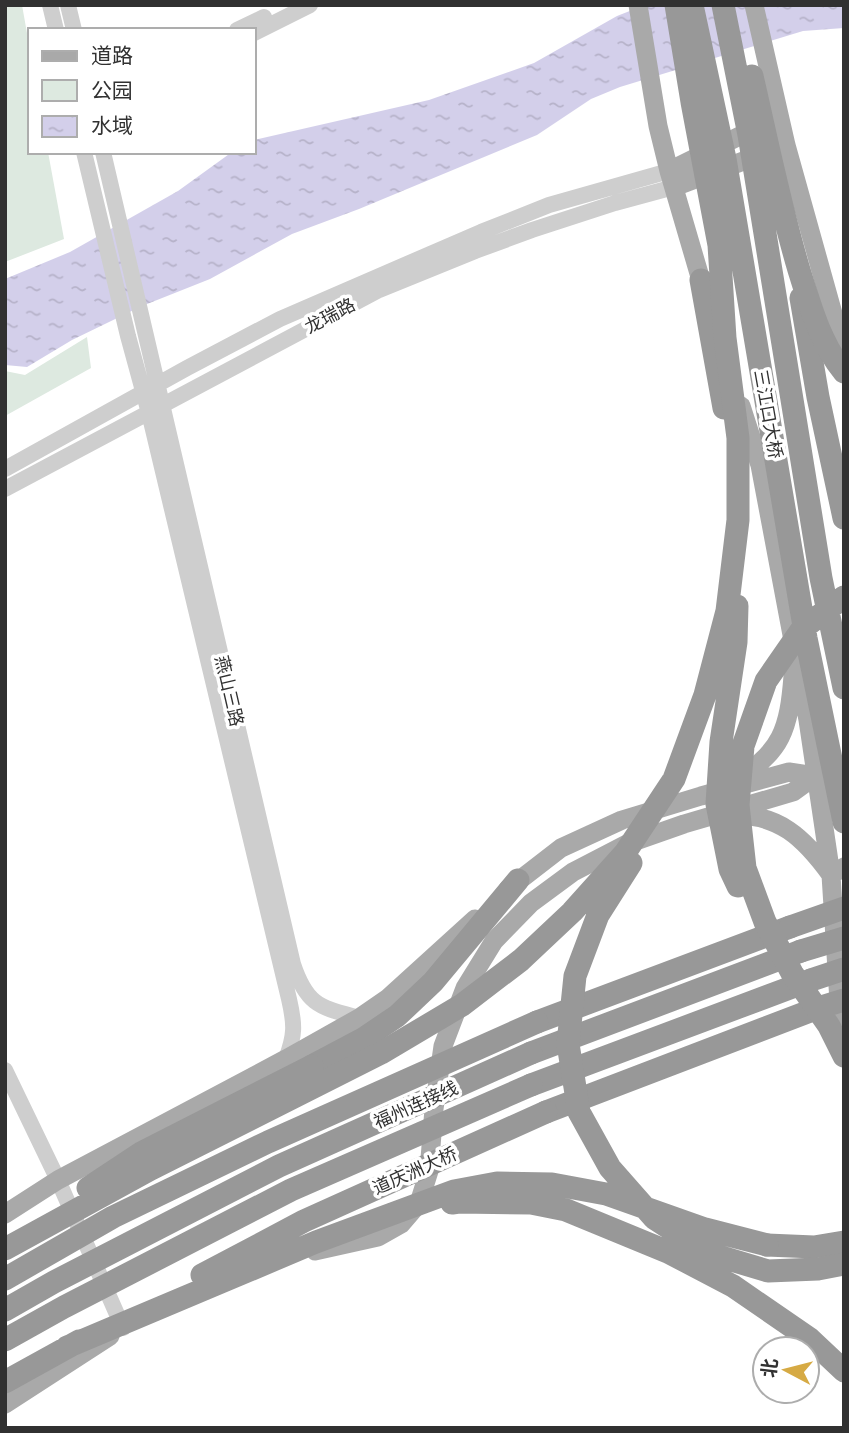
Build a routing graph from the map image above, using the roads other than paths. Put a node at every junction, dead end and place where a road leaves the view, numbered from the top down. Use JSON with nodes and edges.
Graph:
{"nodes":[{"id":1,"x":50,"y":5,"type":"edge"},
{"id":2,"x":68,"y":5,"type":"edge"},
{"id":3,"x":288,"y":5,"type":"edge"},
{"id":4,"x":310,"y":5,"type":"edge"},
{"id":5,"x":638,"y":5,"type":"edge"},
{"id":6,"x":676,"y":5,"type":"edge"},
{"id":7,"x":692,"y":5,"type":"edge"},
{"id":8,"x":723,"y":5,"type":"edge"},
{"id":9,"x":736,"y":5,"type":"edge"},
{"id":10,"x":754,"y":5,"type":"edge"},
{"id":11,"x":55,"y":28,"type":"edge"},
{"id":12,"x":74,"y":28,"type":"edge"},
{"id":13,"x":241,"y":28,"type":"edge"},
{"id":14,"x":256,"y":32,"type":"edge"},
{"id":15,"x":780,"y":117,"type":"junction"},
{"id":16,"x":786,"y":145,"type":"junction"},
{"id":17,"x":84,"y":154,"type":"edge"},
{"id":18,"x":103,"y":154,"type":"edge"},
{"id":19,"x":672,"y":179,"type":"junction"},
{"id":20,"x":789,"y":237,"type":"junction"},
{"id":21,"x":701,"y":280,"type":"junction"},
{"id":22,"x":844,"y":353,"type":"edge"},
{"id":23,"x":844,"y":372,"type":"edge"},
{"id":24,"x":151,"y":389,"type":"junction"},
{"id":25,"x":156,"y":410,"type":"junction"},
{"id":26,"x":5,"y":469,"type":"edge"},
{"id":27,"x":5,"y":489,"type":"edge"},
{"id":28,"x":844,"y":518,"type":"edge"},
{"id":29,"x":844,"y":597,"type":"edge"},
{"id":30,"x":788,"y":615,"type":"junction"},
{"id":31,"x":844,"y":688,"type":"edge"},
{"id":32,"x":844,"y":769,"type":"edge"},
{"id":33,"x":815,"y":776,"type":"junction"},
{"id":34,"x":674,"y":779,"type":"junction"},
{"id":35,"x":702,"y":796,"type":"junction"},
{"id":36,"x":678,"y":803,"type":"junction"},
{"id":37,"x":694,"y":821,"type":"junction"},
{"id":38,"x":844,"y":822,"type":"edge"},
{"id":39,"x":837,"y":871,"type":"edge"},
{"id":40,"x":518,"y":880,"type":"junction"},
{"id":41,"x":844,"y":908,"type":"edge"},
{"id":42,"x":844,"y":938,"type":"edge"},
{"id":43,"x":844,"y":969,"type":"edge"},
{"id":44,"x":802,"y":976,"type":"junction"},
{"id":45,"x":844,"y":1000,"type":"edge"},
{"id":46,"x":359,"y":1018,"type":"junction"},
{"id":47,"x":844,"y":1056,"type":"edge"},
{"id":48,"x":286,"y":1059,"type":"junction"},
{"id":49,"x":844,"y":1064,"type":"edge"},
{"id":50,"x":5,"y":1070,"type":"edge"},
{"id":51,"x":58,"y":1180,"type":"junction"},
{"id":52,"x":5,"y":1214,"type":"edge"},
{"id":53,"x":390,"y":1215,"type":"junction"},
{"id":54,"x":844,"y":1242,"type":"edge"},
{"id":55,"x":5,"y":1243,"type":"edge"},
{"id":56,"x":5,"y":1249,"type":"edge"},
{"id":57,"x":844,"y":1265,"type":"edge"},
{"id":58,"x":5,"y":1279,"type":"edge"},
{"id":59,"x":5,"y":1310,"type":"edge"},
{"id":60,"x":123,"y":1328,"type":"junction"},
{"id":61,"x":5,"y":1340,"type":"edge"},
{"id":62,"x":67,"y":1347,"type":"junction"},
{"id":63,"x":844,"y":1371,"type":"edge"},
{"id":64,"x":5,"y":1381,"type":"edge"},
{"id":65,"x":5,"y":1404,"type":"edge"}],
"edges":[{"from":1,"to":11,"type":"street"},
{"from":2,"to":12,"type":"street"},
{"from":3,"to":13,"type":"street"},
{"from":4,"to":14,"type":"street"},
{"from":5,"to":19,"type":"main road"},
{"from":6,"to":34,"type":"highway","bridge":true},
{"from":7,"to":38,"type":"highway","name":"三江口大桥","bridge":true},
{"from":8,"to":31,"type":"highway","name":"三江口大桥","bridge":true},
{"from":9,"to":20,"type":"highway","bridge":true},
{"from":10,"to":15,"type":"main road"},
{"from":15,"to":16,"type":"main road"},
{"from":15,"to":19,"type":"main road"},
{"from":16,"to":19,"type":"main road"},
{"from":16,"to":22,"type":"main road"},
{"from":17,"to":24,"type":"street","name":"燕山三路"},
{"from":18,"to":24,"type":"street","name":"燕山三路"},
{"from":19,"to":21,"type":"main road"},
{"from":19,"to":24,"type":"street","name":"龙瑞路"},
{"from":19,"to":25,"type":"street","name":"龙瑞路"},
{"from":20,"to":23,"type":"highway","bridge":true},
{"from":20,"to":28,"type":"highway","bridge":true},
{"from":21,"to":30,"type":"main road"},
{"from":21,"to":44,"type":"highway","bridge":true},
{"from":24,"to":25,"type":"street","name":"燕山三路"},
{"from":24,"to":26,"type":"street","name":"龙瑞路"},
{"from":25,"to":27,"type":"street","name":"龙瑞路"},
{"from":25,"to":46,"type":"street","name":"燕山三路"},
{"from":25,"to":48,"type":"street","name":"燕山三路"},
{"from":29,"to":44,"type":"highway","bridge":true},
{"from":30,"to":33,"type":"main road"},
{"from":30,"to":35,"type":"main road"},
{"from":32,"to":33,"type":"main road"},
{"from":33,"to":35,"type":"main road"},
{"from":33,"to":37,"type":"main road"},
{"from":33,"to":39,"type":"main road"},
{"from":34,"to":56,"type":"highway","bridge":true},
{"from":34,"to":57,"type":"highway","bridge":true},
{"from":35,"to":36,"type":"main road"},
{"from":36,"to":37,"type":"main road"},
{"from":36,"to":40,"type":"main road"},
{"from":37,"to":39,"type":"main road"},
{"from":37,"to":60,"type":"main road"},
{"from":39,"to":49,"type":"main road"},
{"from":40,"to":46,"type":"main road"},
{"from":40,"to":55,"type":"highway","bridge":true},
{"from":41,"to":58,"type":"highway","bridge":true},
{"from":42,"to":59,"type":"highway","name":"福州连接线","bridge":true},
{"from":43,"to":44,"type":"highway","name":"福州连接线","bridge":true},
{"from":44,"to":47,"type":"highway","bridge":true},
{"from":44,"to":61,"type":"highway","name":"福州连接线","bridge":true},
{"from":45,"to":62,"type":"highway","name":"道庆洲大桥","bridge":true},
{"from":46,"to":48,"type":"main road"},
{"from":48,"to":51,"type":"main road"},
{"from":50,"to":51,"type":"street"},
{"from":51,"to":52,"type":"main road"},
{"from":51,"to":60,"type":"street"},
{"from":53,"to":54,"type":"highway","bridge":true},
{"from":53,"to":62,"type":"highway","bridge":true},
{"from":53,"to":63,"type":"highway","bridge":true},
{"from":60,"to":65,"type":"main road"},
{"from":62,"to":64,"type":"highway","name":"道庆洲大桥","bridge":true}]}
